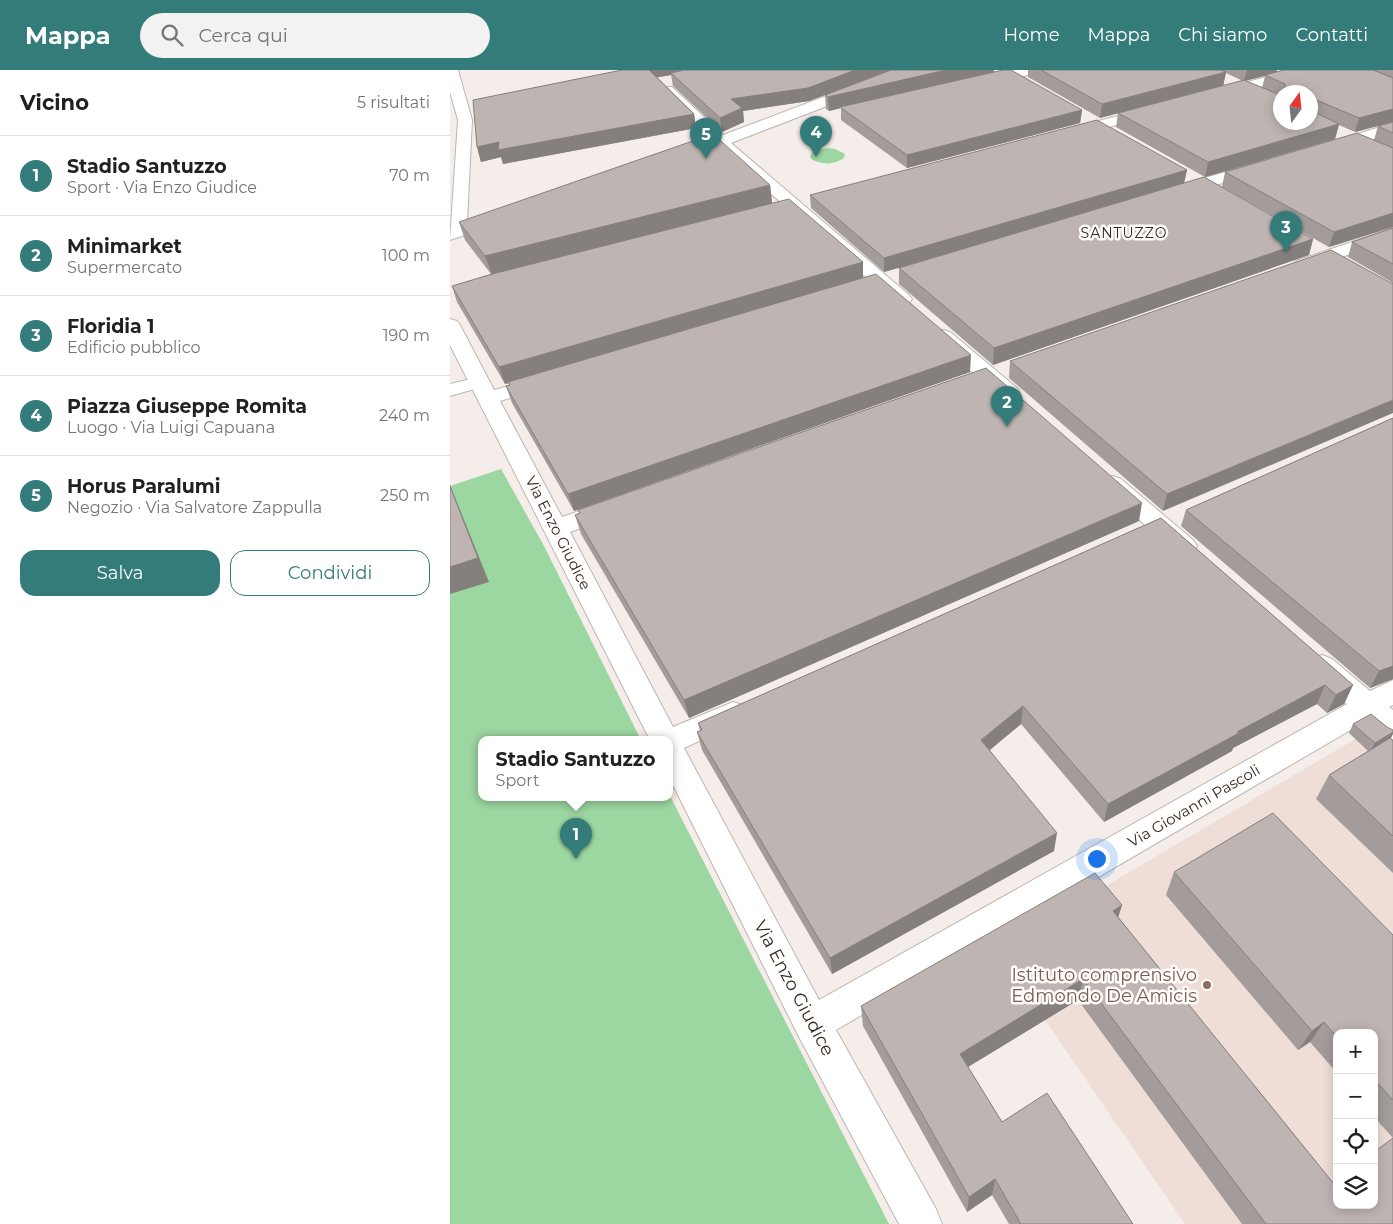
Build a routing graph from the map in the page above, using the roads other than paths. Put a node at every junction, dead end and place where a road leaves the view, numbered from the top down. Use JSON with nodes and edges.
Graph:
{"nodes":[{"id":1,"x":450,"y":70,"type":"edge"},
{"id":2,"x":908,"y":70,"type":"edge"},
{"id":3,"x":1031,"y":70,"type":"edge"},
{"id":4,"x":1309,"y":70,"type":"edge"},
{"id":5,"x":1006,"y":72,"type":"edge"},
{"id":6,"x":1286,"y":72,"type":"edge"},
{"id":7,"x":1220,"y":77,"type":"edge"},
{"id":8,"x":677,"y":79,"type":"edge"},
{"id":9,"x":971,"y":84,"type":"edge"},
{"id":10,"x":1242,"y":87,"type":"junction"},
{"id":11,"x":1034,"y":88,"type":"edge"},
{"id":12,"x":1204,"y":98,"type":"edge"},
{"id":13,"x":1265,"y":98,"type":"edge"},
{"id":14,"x":1166,"y":108,"type":"edge"},
{"id":15,"x":1083,"y":116,"type":"edge"},
{"id":16,"x":819,"y":119,"type":"dead end"},
{"id":17,"x":1099,"y":125,"type":"junction"},
{"id":18,"x":1393,"y":128,"type":"edge"},
{"id":19,"x":1337,"y":131,"type":"edge"},
{"id":20,"x":1057,"y":136,"type":"edge"},
{"id":21,"x":1123,"y":138,"type":"edge"},
{"id":22,"x":1354,"y":139,"type":"junction"},
{"id":23,"x":721,"y":142,"type":"junction"},
{"id":24,"x":1378,"y":150,"type":"edge"},
{"id":25,"x":693,"y":151,"type":"edge"},
{"id":26,"x":1309,"y":153,"type":"edge"},
{"id":27,"x":1272,"y":164,"type":"edge"},
{"id":28,"x":1188,"y":175,"type":"dead end"},
{"id":29,"x":1204,"y":184,"type":"junction"},
{"id":30,"x":1224,"y":196,"type":"edge"},
{"id":31,"x":1156,"y":198,"type":"edge"},
{"id":32,"x":516,"y":212,"type":"edge"},
{"id":33,"x":1393,"y":233,"type":"edge"},
{"id":34,"x":450,"y":234,"type":"edge"},
{"id":35,"x":1286,"y":271,"type":"edge"},
{"id":36,"x":450,"y":325,"type":"edge"},
{"id":37,"x":557,"y":378,"type":"edge"},
{"id":38,"x":450,"y":390,"type":"edge"},
{"id":39,"x":484,"y":390,"type":"junction"},
{"id":40,"x":1025,"y":408,"type":"edge"},
{"id":41,"x":1100,"y":473,"type":"edge"},
{"id":42,"x":630,"y":501,"type":"edge"},
{"id":43,"x":1170,"y":520,"type":"junction"},
{"id":44,"x":555,"y":528,"type":"junction"},
{"id":45,"x":1132,"y":536,"type":"edge"},
{"id":46,"x":1196,"y":557,"type":"edge"},
{"id":47,"x":1309,"y":654,"type":"edge"},
{"id":48,"x":1381,"y":698,"type":"edge"},
{"id":49,"x":754,"y":704,"type":"edge"},
{"id":50,"x":1393,"y":727,"type":"edge"},
{"id":51,"x":663,"y":736,"type":"edge"},
{"id":52,"x":673,"y":740,"type":"edge"},
{"id":53,"x":673,"y":756,"type":"edge"},
{"id":54,"x":812,"y":1024,"type":"junction"},
{"id":55,"x":921,"y":1224,"type":"edge"}],
"edges":[{"from":1,"to":34,"type":"street"},
{"from":2,"to":23,"type":"street"},
{"from":3,"to":5,"type":"street"},
{"from":4,"to":6,"type":"street"},
{"from":5,"to":9,"type":"street"},
{"from":5,"to":11,"type":"street"},
{"from":6,"to":10,"type":"street"},
{"from":7,"to":10,"type":"street"},
{"from":8,"to":23,"type":"street"},
{"from":10,"to":12,"type":"street"},
{"from":10,"to":13,"type":"street"},
{"from":14,"to":17,"type":"street"},
{"from":15,"to":17,"type":"street"},
{"from":16,"to":23,"type":"street"},
{"from":17,"to":20,"type":"street"},
{"from":17,"to":21,"type":"street"},
{"from":18,"to":22,"type":"street"},
{"from":19,"to":22,"type":"street"},
{"from":22,"to":24,"type":"street"},
{"from":22,"to":26,"type":"street"},
{"from":23,"to":25,"type":"street"},
{"from":23,"to":40,"type":"street"},
{"from":27,"to":29,"type":"street"},
{"from":28,"to":29,"type":"street"},
{"from":29,"to":30,"type":"street"},
{"from":29,"to":31,"type":"street"},
{"from":32,"to":34,"type":"street"},
{"from":33,"to":35,"type":"street"},
{"from":36,"to":39,"type":"street","name":"Via Enzo Giudice"},
{"from":37,"to":39,"type":"street"},
{"from":38,"to":39,"type":"lane"},
{"from":39,"to":44,"type":"street","name":"Via Enzo Giudice"},
{"from":41,"to":43,"type":"street"},
{"from":42,"to":44,"type":"street"},
{"from":43,"to":45,"type":"street"},
{"from":43,"to":46,"type":"street"},
{"from":44,"to":51,"type":"street","name":"Via Enzo Giudice"},
{"from":47,"to":48,"type":"street"},
{"from":48,"to":50,"type":"street"},
{"from":48,"to":54,"type":"street","name":"Via Giovanni Pascoli"},
{"from":49,"to":52,"type":"street"},
{"from":53,"to":54,"type":"street","name":"Via Enzo Giudice"},
{"from":54,"to":55,"type":"street","name":"Via Enzo Giudice"}]}
